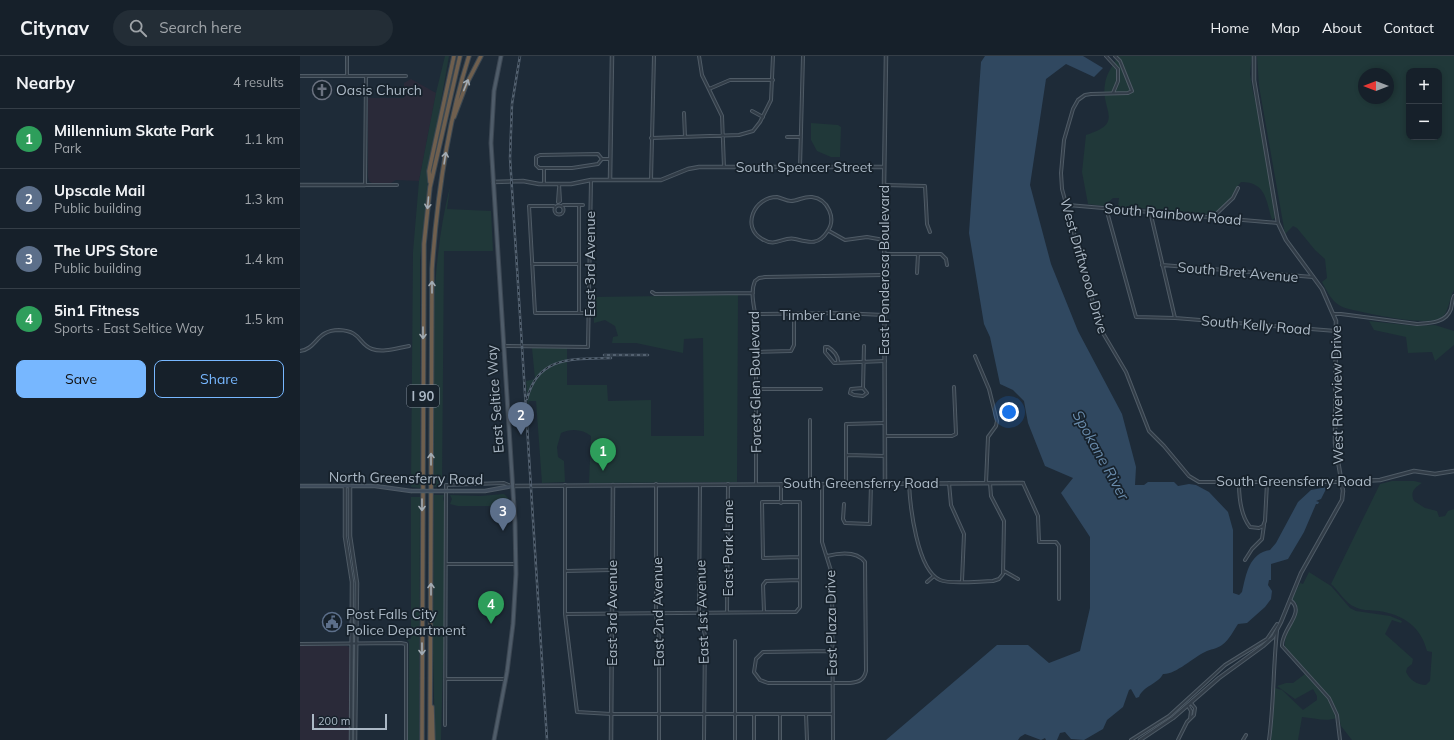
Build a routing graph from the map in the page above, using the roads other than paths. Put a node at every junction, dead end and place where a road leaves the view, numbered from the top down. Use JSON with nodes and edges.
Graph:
{"nodes":[{"id":1,"x":347,"y":56,"type":"edge"},
{"id":2,"x":454,"y":56,"type":"edge"},
{"id":3,"x":460,"y":56,"type":"edge"},
{"id":4,"x":469,"y":56,"type":"edge"},
{"id":5,"x":481,"y":56,"type":"edge"},
{"id":6,"x":501,"y":56,"type":"edge"},
{"id":7,"x":612,"y":56,"type":"edge"},
{"id":8,"x":654,"y":56,"type":"edge"},
{"id":9,"x":699,"y":56,"type":"edge"},
{"id":10,"x":773,"y":56,"type":"edge"},
{"id":11,"x":803,"y":56,"type":"edge"},
{"id":12,"x":886,"y":56,"type":"edge"},
{"id":13,"x":1106,"y":56,"type":"edge"},
{"id":14,"x":1116,"y":56,"type":"edge"},
{"id":15,"x":1254,"y":56,"type":"edge"},
{"id":16,"x":300,"y":76,"type":"edge"},
{"id":17,"x":347,"y":76,"type":"junction"},
{"id":18,"x":366,"y":76,"type":"junction"},
{"id":19,"x":406,"y":76,"type":"dead end"},
{"id":20,"x":772,"y":80,"type":"junction"},
{"id":21,"x":709,"y":89,"type":"junction"},
{"id":22,"x":1113,"y":93,"type":"junction"},
{"id":23,"x":752,"y":111,"type":"dead end"},
{"id":24,"x":684,"y":113,"type":"dead end"},
{"id":25,"x":763,"y":117,"type":"junction"},
{"id":26,"x":448,"y":136,"type":"junction"},
{"id":27,"x":724,"y":136,"type":"junction"},
{"id":28,"x":685,"y":137,"type":"junction"},
{"id":29,"x":787,"y":137,"type":"dead end"},
{"id":30,"x":801,"y":137,"type":"junction"},
{"id":31,"x":651,"y":138,"type":"junction"},
{"id":32,"x":602,"y":159,"type":"junction"},
{"id":33,"x":610,"y":159,"type":"junction"},
{"id":34,"x":724,"y":167,"type":"junction"},
{"id":35,"x":800,"y":167,"type":"junction"},
{"id":36,"x":884,"y":167,"type":"junction"},
{"id":37,"x":544,"y":168,"type":"junction"},
{"id":38,"x":591,"y":180,"type":"junction"},
{"id":39,"x":610,"y":180,"type":"junction"},
{"id":40,"x":651,"y":180,"type":"junction"},
{"id":41,"x":493,"y":182,"type":"junction"},
{"id":42,"x":544,"y":184,"type":"junction"},
{"id":43,"x":300,"y":185,"type":"edge"},
{"id":44,"x":365,"y":185,"type":"junction"},
{"id":45,"x":397,"y":185,"type":"dead end"},
{"id":46,"x":884,"y":185,"type":"junction"},
{"id":47,"x":559,"y":186,"type":"junction"},
{"id":48,"x":430,"y":187,"type":"junction"},
{"id":49,"x":1238,"y":188,"type":"dead end"},
{"id":50,"x":580,"y":205,"type":"junction"},
{"id":51,"x":583,"y":205,"type":"dead end"},
{"id":52,"x":1068,"y":205,"type":"junction"},
{"id":53,"x":554,"y":206,"type":"junction"},
{"id":54,"x":558,"y":206,"type":"junction"},
{"id":55,"x":563,"y":206,"type":"junction"},
{"id":56,"x":1106,"y":208,"type":"junction"},
{"id":57,"x":1150,"y":211,"type":"junction"},
{"id":58,"x":1213,"y":217,"type":"junction"},
{"id":59,"x":1278,"y":222,"type":"junction"},
{"id":60,"x":828,"y":231,"type":"junction"},
{"id":61,"x":930,"y":232,"type":"dead end"},
{"id":62,"x":884,"y":240,"type":"junction"},
{"id":63,"x":884,"y":254,"type":"junction"},
{"id":64,"x":918,"y":254,"type":"junction"},
{"id":65,"x":532,"y":264,"type":"junction"},
{"id":66,"x":579,"y":264,"type":"junction"},
{"id":67,"x":947,"y":265,"type":"dead end"},
{"id":68,"x":1162,"y":266,"type":"junction"},
{"id":69,"x":917,"y":273,"type":"dead end"},
{"id":70,"x":884,"y":275,"type":"junction"},
{"id":71,"x":1314,"y":278,"type":"junction"},
{"id":72,"x":652,"y":292,"type":"dead end"},
{"id":73,"x":753,"y":293,"type":"junction"},
{"id":74,"x":1454,"y":296,"type":"edge"},
{"id":75,"x":578,"y":313,"type":"junction"},
{"id":76,"x":590,"y":313,"type":"junction"},
{"id":77,"x":756,"y":314,"type":"junction"},
{"id":78,"x":794,"y":314,"type":"junction"},
{"id":79,"x":1334,"y":314,"type":"junction"},
{"id":80,"x":884,"y":315,"type":"junction"},
{"id":81,"x":1175,"y":318,"type":"junction"},
{"id":82,"x":1337,"y":331,"type":"junction"},
{"id":83,"x":409,"y":346,"type":"dead end"},
{"id":84,"x":503,"y":346,"type":"junction"},
{"id":85,"x":864,"y":346,"type":"dead end"},
{"id":86,"x":300,"y":351,"type":"edge"},
{"id":87,"x":756,"y":352,"type":"junction"},
{"id":88,"x":976,"y":356,"type":"dead end"},
{"id":89,"x":884,"y":361,"type":"junction"},
{"id":90,"x":863,"y":362,"type":"junction"},
{"id":91,"x":838,"y":363,"type":"junction"},
{"id":92,"x":954,"y":387,"type":"dead end"},
{"id":93,"x":863,"y":388,"type":"junction"},
{"id":94,"x":756,"y":389,"type":"junction"},
{"id":95,"x":821,"y":389,"type":"dead end"},
{"id":96,"x":810,"y":420,"type":"dead end"},
{"id":97,"x":885,"y":423,"type":"junction"},
{"id":98,"x":885,"y":436,"type":"junction"},
{"id":99,"x":846,"y":456,"type":"junction"},
{"id":100,"x":885,"y":456,"type":"junction"},
{"id":101,"x":1184,"y":470,"type":"joint"},
{"id":102,"x":1454,"y":471,"type":"edge"},
{"id":103,"x":1341,"y":482,"type":"junction"},
{"id":104,"x":846,"y":483,"type":"junction"},
{"id":105,"x":871,"y":483,"type":"junction"},
{"id":106,"x":886,"y":483,"type":"junction"},
{"id":107,"x":909,"y":483,"type":"junction"},
{"id":108,"x":949,"y":483,"type":"junction"},
{"id":109,"x":988,"y":483,"type":"junction"},
{"id":110,"x":1023,"y":483,"type":"joint"},
{"id":111,"x":1239,"y":483,"type":"junction"},
{"id":112,"x":1267,"y":483,"type":"junction"},
{"id":113,"x":656,"y":484,"type":"junction"},
{"id":114,"x":700,"y":484,"type":"junction"},
{"id":115,"x":728,"y":484,"type":"junction"},
{"id":116,"x":756,"y":484,"type":"junction"},
{"id":117,"x":781,"y":484,"type":"junction"},
{"id":118,"x":810,"y":484,"type":"junction"},
{"id":119,"x":822,"y":484,"type":"junction"},
{"id":120,"x":565,"y":485,"type":"junction"},
{"id":121,"x":612,"y":485,"type":"junction"},
{"id":122,"x":300,"y":486,"type":"edge"},
{"id":123,"x":345,"y":486,"type":"junction"},
{"id":124,"x":350,"y":486,"type":"junction"},
{"id":125,"x":512,"y":486,"type":"junction"},
{"id":126,"x":781,"y":503,"type":"junction"},
{"id":127,"x":844,"y":504,"type":"dead end"},
{"id":128,"x":1264,"y":524,"type":"junction"},
{"id":129,"x":827,"y":556,"type":"junction"},
{"id":130,"x":800,"y":557,"type":"junction"},
{"id":131,"x":1246,"y":560,"type":"dead end"},
{"id":132,"x":447,"y":564,"type":"junction"},
{"id":133,"x":516,"y":564,"type":"junction"},
{"id":134,"x":612,"y":570,"type":"junction"},
{"id":135,"x":565,"y":571,"type":"junction"},
{"id":136,"x":1004,"y":571,"type":"junction"},
{"id":137,"x":934,"y":576,"type":"junction"},
{"id":138,"x":1018,"y":579,"type":"dead end"},
{"id":139,"x":800,"y":580,"type":"junction"},
{"id":140,"x":962,"y":581,"type":"junction"},
{"id":141,"x":927,"y":582,"type":"dead end"},
{"id":142,"x":1059,"y":599,"type":"dead end"},
{"id":143,"x":1289,"y":600,"type":"junction"},
{"id":144,"x":728,"y":612,"type":"junction"},
{"id":145,"x":764,"y":612,"type":"junction"},
{"id":146,"x":699,"y":613,"type":"junction"},
{"id":147,"x":566,"y":614,"type":"junction"},
{"id":148,"x":612,"y":614,"type":"junction"},
{"id":149,"x":656,"y":614,"type":"junction"},
{"id":150,"x":1276,"y":624,"type":"dead end"},
{"id":151,"x":1277,"y":631,"type":"junction"},
{"id":152,"x":735,"y":641,"type":"dead end"},
{"id":153,"x":352,"y":643,"type":"junction"},
{"id":154,"x":357,"y":643,"type":"junction"},
{"id":155,"x":300,"y":644,"type":"edge"},
{"id":156,"x":1250,"y":650,"type":"junction"},
{"id":157,"x":832,"y":651,"type":"junction"},
{"id":158,"x":1252,"y":654,"type":"junction"},
{"id":159,"x":445,"y":679,"type":"junction"},
{"id":160,"x":505,"y":679,"type":"junction"},
{"id":161,"x":832,"y":683,"type":"junction"},
{"id":162,"x":1191,"y":703,"type":"junction"},
{"id":163,"x":1188,"y":706,"type":"junction"},
{"id":164,"x":659,"y":713,"type":"junction"},
{"id":165,"x":704,"y":713,"type":"junction"},
{"id":166,"x":735,"y":713,"type":"junction"},
{"id":167,"x":611,"y":714,"type":"junction"},
{"id":168,"x":754,"y":714,"type":"junction"},
{"id":169,"x":780,"y":714,"type":"junction"},
{"id":170,"x":806,"y":714,"type":"junction"},
{"id":171,"x":833,"y":714,"type":"junction"},
{"id":172,"x":1190,"y":719,"type":"junction"},
{"id":173,"x":445,"y":725,"type":"dead end"},
{"id":174,"x":1154,"y":725,"type":"junction"},
{"id":175,"x":1155,"y":730,"type":"junction"},
{"id":176,"x":1246,"y":735,"type":"dead end"},
{"id":177,"x":350,"y":740,"type":"edge"},
{"id":178,"x":355,"y":740,"type":"edge"},
{"id":179,"x":406,"y":740,"type":"edge"},
{"id":180,"x":422,"y":740,"type":"edge"},
{"id":181,"x":432,"y":740,"type":"edge"},
{"id":182,"x":494,"y":740,"type":"edge"},
{"id":183,"x":611,"y":740,"type":"edge"},
{"id":184,"x":659,"y":740,"type":"edge"},
{"id":185,"x":704,"y":740,"type":"edge"},
{"id":186,"x":735,"y":740,"type":"edge"},
{"id":187,"x":754,"y":740,"type":"edge"},
{"id":188,"x":780,"y":740,"type":"edge"},
{"id":189,"x":807,"y":740,"type":"edge"},
{"id":190,"x":833,"y":740,"type":"edge"},
{"id":191,"x":1131,"y":740,"type":"edge"},
{"id":192,"x":1140,"y":740,"type":"edge"},
{"id":193,"x":1178,"y":740,"type":"edge"},
{"id":194,"x":1243,"y":740,"type":"edge"},
{"id":195,"x":1269,"y":740,"type":"edge"},
{"id":196,"x":1340,"y":740,"type":"edge"}],
"edges":[{"from":1,"to":17,"type":"street"},
{"from":2,"to":48,"type":"highway"},
{"from":3,"to":48,"type":"highway","number":"I 90"},
{"from":4,"to":26,"type":"highway","number":"I 90"},
{"from":26,"to":5,"type":"highway","one_way":true},
{"from":6,"to":41,"type":"main road","name":"East Seltice Way"},
{"from":7,"to":33,"type":"street"},
{"from":8,"to":31,"type":"street"},
{"from":9,"to":21,"type":"street"},
{"from":10,"to":20,"type":"street"},
{"from":11,"to":30,"type":"street"},
{"from":12,"to":36,"type":"street","name":"East Ponderosa Boulevard"},
{"from":13,"to":22,"type":"street"},
{"from":14,"to":22,"type":"street","name":"West Driftwood Drive"},
{"from":15,"to":59,"type":"street","name":"West Riverview Drive"},
{"from":16,"to":17,"type":"street"},
{"from":17,"to":18,"type":"street"},
{"from":18,"to":19,"type":"street"},
{"from":18,"to":44,"type":"street"},
{"from":20,"to":21,"type":"street"},
{"from":20,"to":25,"type":"street"},
{"from":21,"to":27,"type":"street"},
{"from":22,"to":52,"type":"street","name":"West Driftwood Drive"},
{"from":23,"to":25,"type":"street"},
{"from":24,"to":28,"type":"street"},
{"from":25,"to":27,"type":"street"},
{"from":181,"to":26,"type":"highway","number":"I 90","one_way":true},
{"from":27,"to":28,"type":"street"},
{"from":27,"to":34,"type":"street"},
{"from":28,"to":31,"type":"street"},
{"from":29,"to":30,"type":"street"},
{"from":30,"to":35,"type":"street"},
{"from":31,"to":40,"type":"street"},
{"from":32,"to":33,"type":"street"},
{"from":32,"to":37,"type":"street"},
{"from":32,"to":37,"type":"street"},
{"from":33,"to":39,"type":"street"},
{"from":34,"to":35,"type":"street","name":"South Spencer Street"},
{"from":34,"to":40,"type":"street","name":"South Spencer Street"},
{"from":35,"to":36,"type":"street","name":"South Spencer Street"},
{"from":36,"to":46,"type":"street","name":"East Ponderosa Boulevard"},
{"from":37,"to":42,"type":"street"},
{"from":38,"to":39,"type":"street","name":"South Spencer Street"},
{"from":38,"to":47,"type":"street","name":"South Spencer Street"},
{"from":38,"to":76,"type":"street","name":"East 3rd Avenue"},
{"from":39,"to":40,"type":"street","name":"South Spencer Street"},
{"from":41,"to":42,"type":"street","name":"South Spencer Street"},
{"from":41,"to":84,"type":"main road","name":"East Seltice Way"},
{"from":42,"to":47,"type":"street","name":"South Spencer Street"},
{"from":43,"to":44,"type":"street"},
{"from":44,"to":45,"type":"street"},
{"from":46,"to":61,"type":"street"},
{"from":46,"to":62,"type":"street","name":"East Ponderosa Boulevard"},
{"from":47,"to":54,"type":"street"},
{"from":48,"to":180,"type":"highway","number":"I 90","one_way":true},
{"from":49,"to":58,"type":"street"},
{"from":50,"to":51,"type":"street"},
{"from":50,"to":55,"type":"street"},
{"from":50,"to":66,"type":"street"},
{"from":52,"to":56,"type":"street","name":"South Rainbow Road"},
{"from":52,"to":101,"type":"street","name":"West Driftwood Drive"},
{"from":53,"to":54,"type":"street"},
{"from":53,"to":55,"type":"street"},
{"from":53,"to":65,"type":"street"},
{"from":54,"to":55,"type":"street"},
{"from":56,"to":57,"type":"street","name":"South Rainbow Road"},
{"from":56,"to":81,"type":"street","name":"South Kelly Road"},
{"from":57,"to":58,"type":"street","name":"South Rainbow Road"},
{"from":57,"to":68,"type":"street"},
{"from":58,"to":59,"type":"street","name":"South Rainbow Road"},
{"from":59,"to":71,"type":"street","name":"West Riverview Drive"},
{"from":60,"to":60,"type":"street"},
{"from":60,"to":62,"type":"street"},
{"from":62,"to":63,"type":"street","name":"East Ponderosa Boulevard"},
{"from":63,"to":64,"type":"street"},
{"from":63,"to":70,"type":"street","name":"East Ponderosa Boulevard"},
{"from":64,"to":67,"type":"street"},
{"from":64,"to":69,"type":"street"},
{"from":65,"to":66,"type":"street"},
{"from":65,"to":75,"type":"street"},
{"from":66,"to":75,"type":"street"},
{"from":68,"to":71,"type":"street","name":"South Bret Avenue"},
{"from":68,"to":81,"type":"street"},
{"from":70,"to":73,"type":"street","name":"Forest Glen Boulevard"},
{"from":70,"to":80,"type":"street","name":"East Ponderosa Boulevard"},
{"from":71,"to":79,"type":"street","name":"West Riverview Drive"},
{"from":72,"to":73,"type":"street"},
{"from":73,"to":77,"type":"street","name":"Forest Glen Boulevard"},
{"from":74,"to":79,"type":"street"},
{"from":75,"to":76,"type":"street"},
{"from":76,"to":84,"type":"street","name":"East 3rd Avenue"},
{"from":77,"to":78,"type":"street","name":"Timber Lane"},
{"from":77,"to":87,"type":"street","name":"Forest Glen Boulevard"},
{"from":78,"to":80,"type":"street","name":"Timber Lane"},
{"from":78,"to":87,"type":"street"},
{"from":79,"to":82,"type":"street","name":"West Riverview Drive"},
{"from":80,"to":89,"type":"street","name":"East Ponderosa Boulevard"},
{"from":81,"to":82,"type":"street","name":"South Kelly Road"},
{"from":82,"to":103,"type":"street","name":"West Riverview Drive"},
{"from":83,"to":86,"type":"street"},
{"from":84,"to":125,"type":"main road","name":"East Seltice Way"},
{"from":85,"to":90,"type":"street"},
{"from":87,"to":94,"type":"street","name":"Forest Glen Boulevard"},
{"from":88,"to":109,"type":"street"},
{"from":89,"to":90,"type":"street"},
{"from":89,"to":97,"type":"street","name":"East Ponderosa Boulevard"},
{"from":90,"to":91,"type":"street"},
{"from":90,"to":93,"type":"street"},
{"from":91,"to":91,"type":"street"},
{"from":92,"to":98,"type":"street"},
{"from":93,"to":93,"type":"street"},
{"from":94,"to":95,"type":"street"},
{"from":94,"to":116,"type":"street","name":"Forest Glen Boulevard"},
{"from":96,"to":118,"type":"street"},
{"from":97,"to":98,"type":"street","name":"East Ponderosa Boulevard"},
{"from":97,"to":99,"type":"street"},
{"from":98,"to":100,"type":"street","name":"East Ponderosa Boulevard"},
{"from":99,"to":100,"type":"street"},
{"from":99,"to":104,"type":"street"},
{"from":100,"to":106,"type":"street","name":"East Ponderosa Boulevard"},
{"from":101,"to":111,"type":"street","name":"South Greensferry Road"},
{"from":102,"to":103,"type":"street","name":"South Greensferry Road"},
{"from":103,"to":112,"type":"street","name":"South Greensferry Road"},
{"from":103,"to":143,"type":"street","name":"West Riverview Drive"},
{"from":104,"to":105,"type":"street","name":"South Greensferry Road"},
{"from":104,"to":119,"type":"street","name":"South Greensferry Road"},
{"from":105,"to":106,"type":"street","name":"South Greensferry Road"},
{"from":105,"to":127,"type":"street"},
{"from":106,"to":107,"type":"street","name":"South Greensferry Road"},
{"from":107,"to":108,"type":"street","name":"South Greensferry Road"},
{"from":107,"to":137,"type":"street"},
{"from":108,"to":109,"type":"street","name":"South Greensferry Road"},
{"from":108,"to":140,"type":"street"},
{"from":109,"to":110,"type":"street","name":"South Greensferry Road"},
{"from":109,"to":136,"type":"street"},
{"from":110,"to":142,"type":"street"},
{"from":111,"to":112,"type":"street","name":"South Greensferry Road"},
{"from":111,"to":128,"type":"street"},
{"from":112,"to":128,"type":"street"},
{"from":113,"to":114,"type":"street","name":"North Greensferry Road"},
{"from":113,"to":121,"type":"street","name":"North Greensferry Road"},
{"from":113,"to":149,"type":"street","name":"East 2nd Avenue"},
{"from":114,"to":115,"type":"street","name":"South Greensferry Road"},
{"from":114,"to":146,"type":"street","name":"East 1st Avenue"},
{"from":115,"to":116,"type":"street","name":"South Greensferry Road"},
{"from":115,"to":144,"type":"street","name":"East Park Lane"},
{"from":116,"to":117,"type":"street","name":"South Greensferry Road"},
{"from":117,"to":118,"type":"street","name":"South Greensferry Road"},
{"from":117,"to":126,"type":"street"},
{"from":118,"to":119,"type":"street","name":"South Greensferry Road"},
{"from":119,"to":129,"type":"street","name":"East Plaza Drive"},
{"from":120,"to":121,"type":"street","name":"North Greensferry Road"},
{"from":120,"to":125,"type":"street","name":"North Greensferry Road"},
{"from":120,"to":135,"type":"street"},
{"from":121,"to":134,"type":"street","name":"East 3rd Avenue"},
{"from":122,"to":123,"type":"main road","name":"North Greensferry Road"},
{"from":123,"to":124,"type":"main road","name":"North Greensferry Road"},
{"from":123,"to":153,"type":"street"},
{"from":124,"to":125,"type":"main road","name":"North Greensferry Road","bridge":true},
{"from":124,"to":154,"type":"street"},
{"from":125,"to":132,"type":"street","name":"North Greensferry Road"},
{"from":125,"to":133,"type":"main road","name":"East Seltice Way"},
{"from":126,"to":130,"type":"street"},
{"from":126,"to":130,"type":"street"},
{"from":128,"to":131,"type":"street"},
{"from":129,"to":157,"type":"street","name":"East Plaza Drive"},
{"from":129,"to":161,"type":"street"},
{"from":130,"to":139,"type":"street"},
{"from":132,"to":133,"type":"street"},
{"from":132,"to":159,"type":"street"},
{"from":133,"to":160,"type":"main road","name":"East Seltice Way"},
{"from":134,"to":135,"type":"street"},
{"from":134,"to":148,"type":"street","name":"East 3rd Avenue"},
{"from":135,"to":147,"type":"street"},
{"from":136,"to":138,"type":"street"},
{"from":136,"to":140,"type":"street"},
{"from":137,"to":140,"type":"street"},
{"from":137,"to":141,"type":"street"},
{"from":139,"to":145,"type":"street"},
{"from":139,"to":145,"type":"street"},
{"from":143,"to":151,"type":"street","name":"West Riverview Drive"},
{"from":143,"to":196,"type":"street"},
{"from":144,"to":145,"type":"street"},
{"from":144,"to":146,"type":"street"},
{"from":146,"to":149,"type":"street"},
{"from":146,"to":165,"type":"street","name":"East 1st Avenue"},
{"from":147,"to":148,"type":"street"},
{"from":147,"to":167,"type":"street"},
{"from":148,"to":149,"type":"street"},
{"from":148,"to":167,"type":"street","name":"East 3rd Avenue"},
{"from":149,"to":164,"type":"street","name":"East 2nd Avenue"},
{"from":150,"to":156,"type":"street"},
{"from":151,"to":158,"type":"street","name":"West Riverview Drive"},
{"from":151,"to":195,"type":"street"},
{"from":152,"to":166,"type":"street"},
{"from":153,"to":154,"type":"street"},
{"from":153,"to":155,"type":"street"},
{"from":153,"to":177,"type":"street"},
{"from":154,"to":178,"type":"street"},
{"from":154,"to":179,"type":"street"},
{"from":156,"to":158,"type":"street"},
{"from":156,"to":174,"type":"street"},
{"from":157,"to":161,"type":"street","name":"East Plaza Drive"},
{"from":157,"to":161,"type":"street"},
{"from":158,"to":162,"type":"street","name":"West Riverview Drive"},
{"from":159,"to":160,"type":"street"},
{"from":159,"to":173,"type":"street"},
{"from":160,"to":182,"type":"main road","name":"East Seltice Way"},
{"from":161,"to":171,"type":"street","name":"East Plaza Drive"},
{"from":162,"to":163,"type":"street","name":"West Riverview Drive"},
{"from":162,"to":172,"type":"street"},
{"from":163,"to":172,"type":"street"},
{"from":163,"to":175,"type":"street","name":"West Riverview Drive"},
{"from":164,"to":165,"type":"street"},
{"from":164,"to":167,"type":"street"},
{"from":164,"to":184,"type":"street","name":"East 2nd Avenue"},
{"from":165,"to":166,"type":"street"},
{"from":165,"to":185,"type":"street","name":"East 1st Avenue"},
{"from":166,"to":168,"type":"street"},
{"from":166,"to":186,"type":"street"},
{"from":167,"to":183,"type":"street","name":"East 3rd Avenue"},
{"from":168,"to":169,"type":"street"},
{"from":168,"to":187,"type":"street"},
{"from":169,"to":170,"type":"street"},
{"from":169,"to":188,"type":"street"},
{"from":170,"to":171,"type":"street"},
{"from":170,"to":189,"type":"street"},
{"from":171,"to":190,"type":"street","name":"East Plaza Drive"},
{"from":172,"to":193,"type":"street"},
{"from":174,"to":175,"type":"street"},
{"from":174,"to":191,"type":"street"},
{"from":175,"to":192,"type":"street","name":"West Riverview Drive"},
{"from":176,"to":194,"type":"street"}]}
